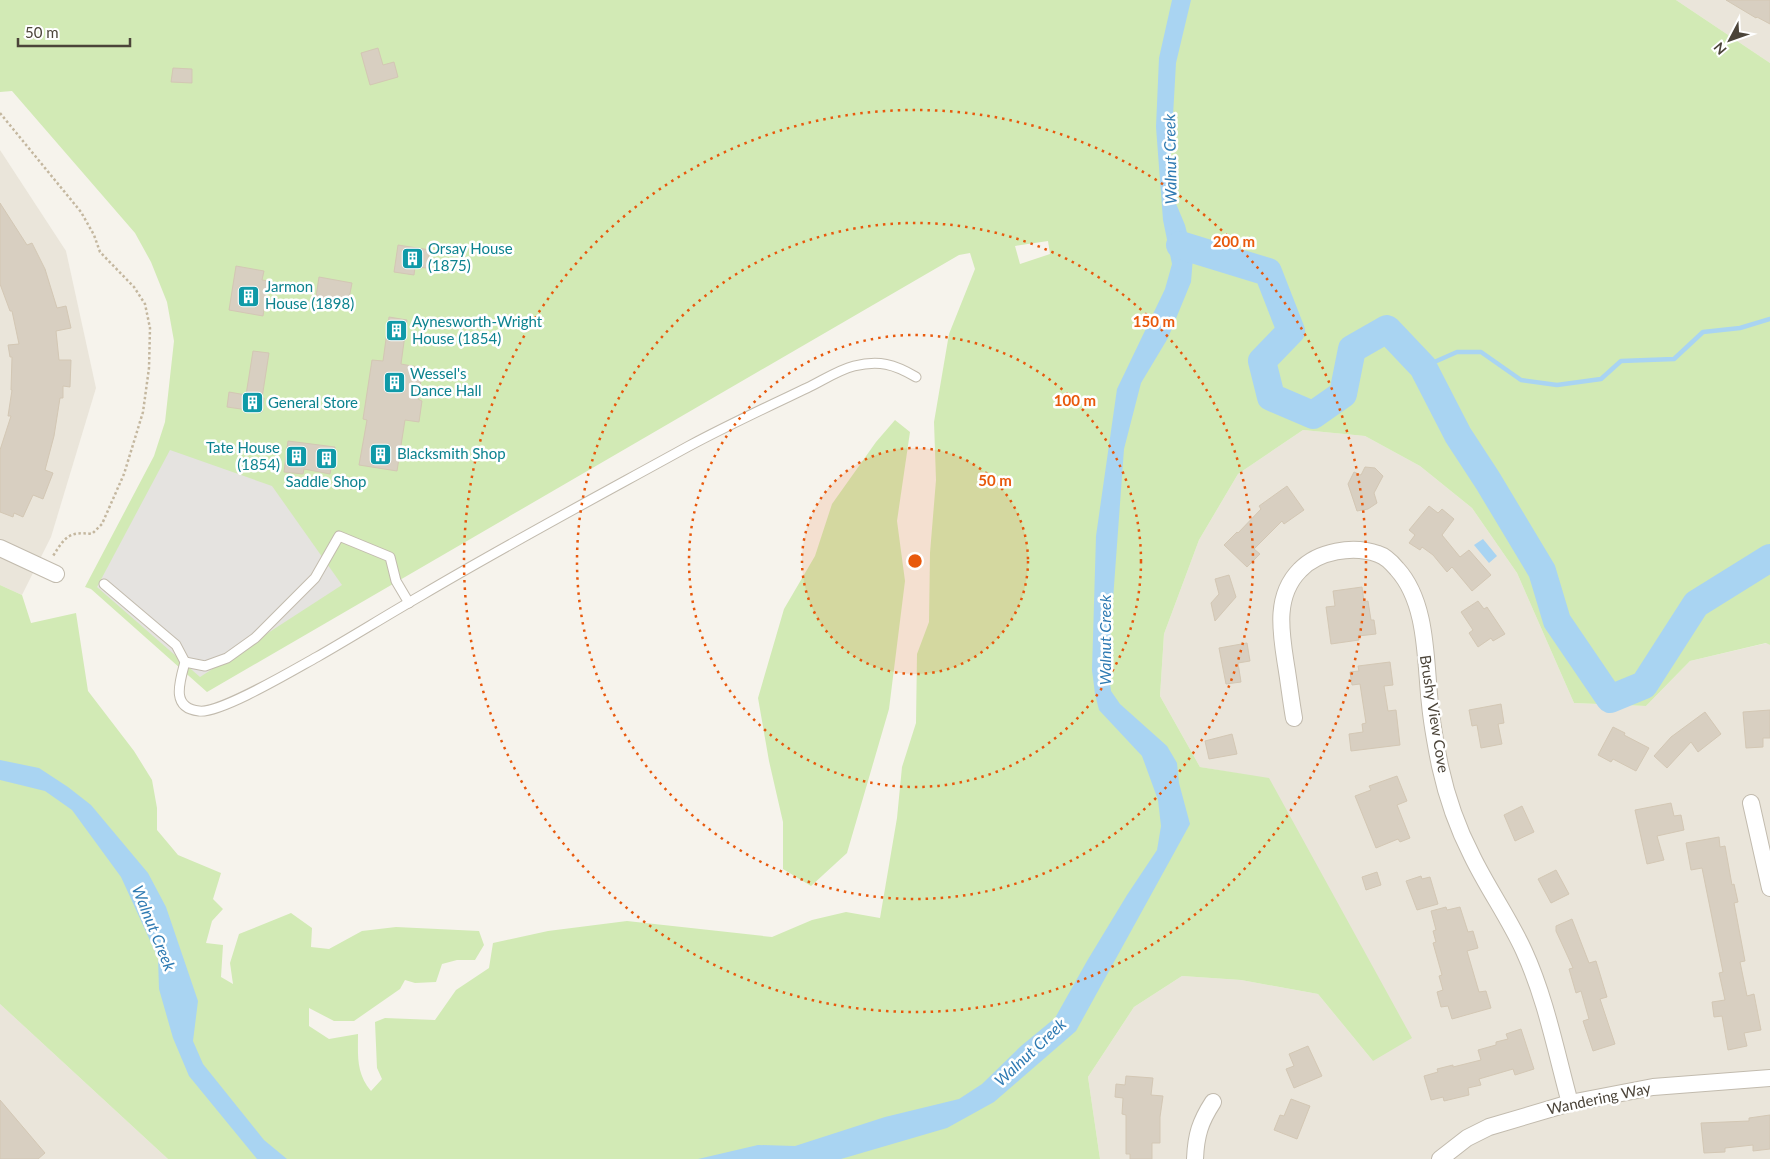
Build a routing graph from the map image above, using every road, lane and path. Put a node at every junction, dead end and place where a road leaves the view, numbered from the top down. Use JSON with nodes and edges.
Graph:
{"nodes":[{"id":1,"x":0,"y":113,"type":"edge"},
{"id":2,"x":916,"y":377,"type":"dead end"},
{"id":3,"x":0,"y":548,"type":"edge"},
{"id":4,"x":54,"y":566,"type":"joint"},
{"id":5,"x":104,"y":584,"type":"dead end"},
{"id":6,"x":409,"y":603,"type":"junction"},
{"id":7,"x":185,"y":662,"type":"junction"},
{"id":8,"x":1294,"y":718,"type":"dead end"},
{"id":9,"x":1751,"y":803,"type":"dead end"},
{"id":10,"x":1770,"y":888,"type":"edge"},
{"id":11,"x":1770,"y":1078,"type":"edge"},
{"id":12,"x":1213,"y":1102,"type":"dead end"},
{"id":13,"x":1570,"y":1103,"type":"junction"},
{"id":14,"x":1195,"y":1159,"type":"edge"},
{"id":15,"x":1440,"y":1159,"type":"edge"}],
"edges":[{"from":1,"to":4,"type":"path"},
{"from":2,"to":6,"type":"lane"},
{"from":3,"to":4,"type":"street"},
{"from":5,"to":7,"type":"lane"},
{"from":6,"to":7,"type":"lane"},
{"from":6,"to":7,"type":"lane"},
{"from":8,"to":13,"type":"street","name":"Brushy View Cove"},
{"from":9,"to":10,"type":"street"},
{"from":11,"to":13,"type":"street","name":"Wandering Way"},
{"from":12,"to":14,"type":"street"},
{"from":13,"to":15,"type":"street","name":"Wandering Way"}]}
